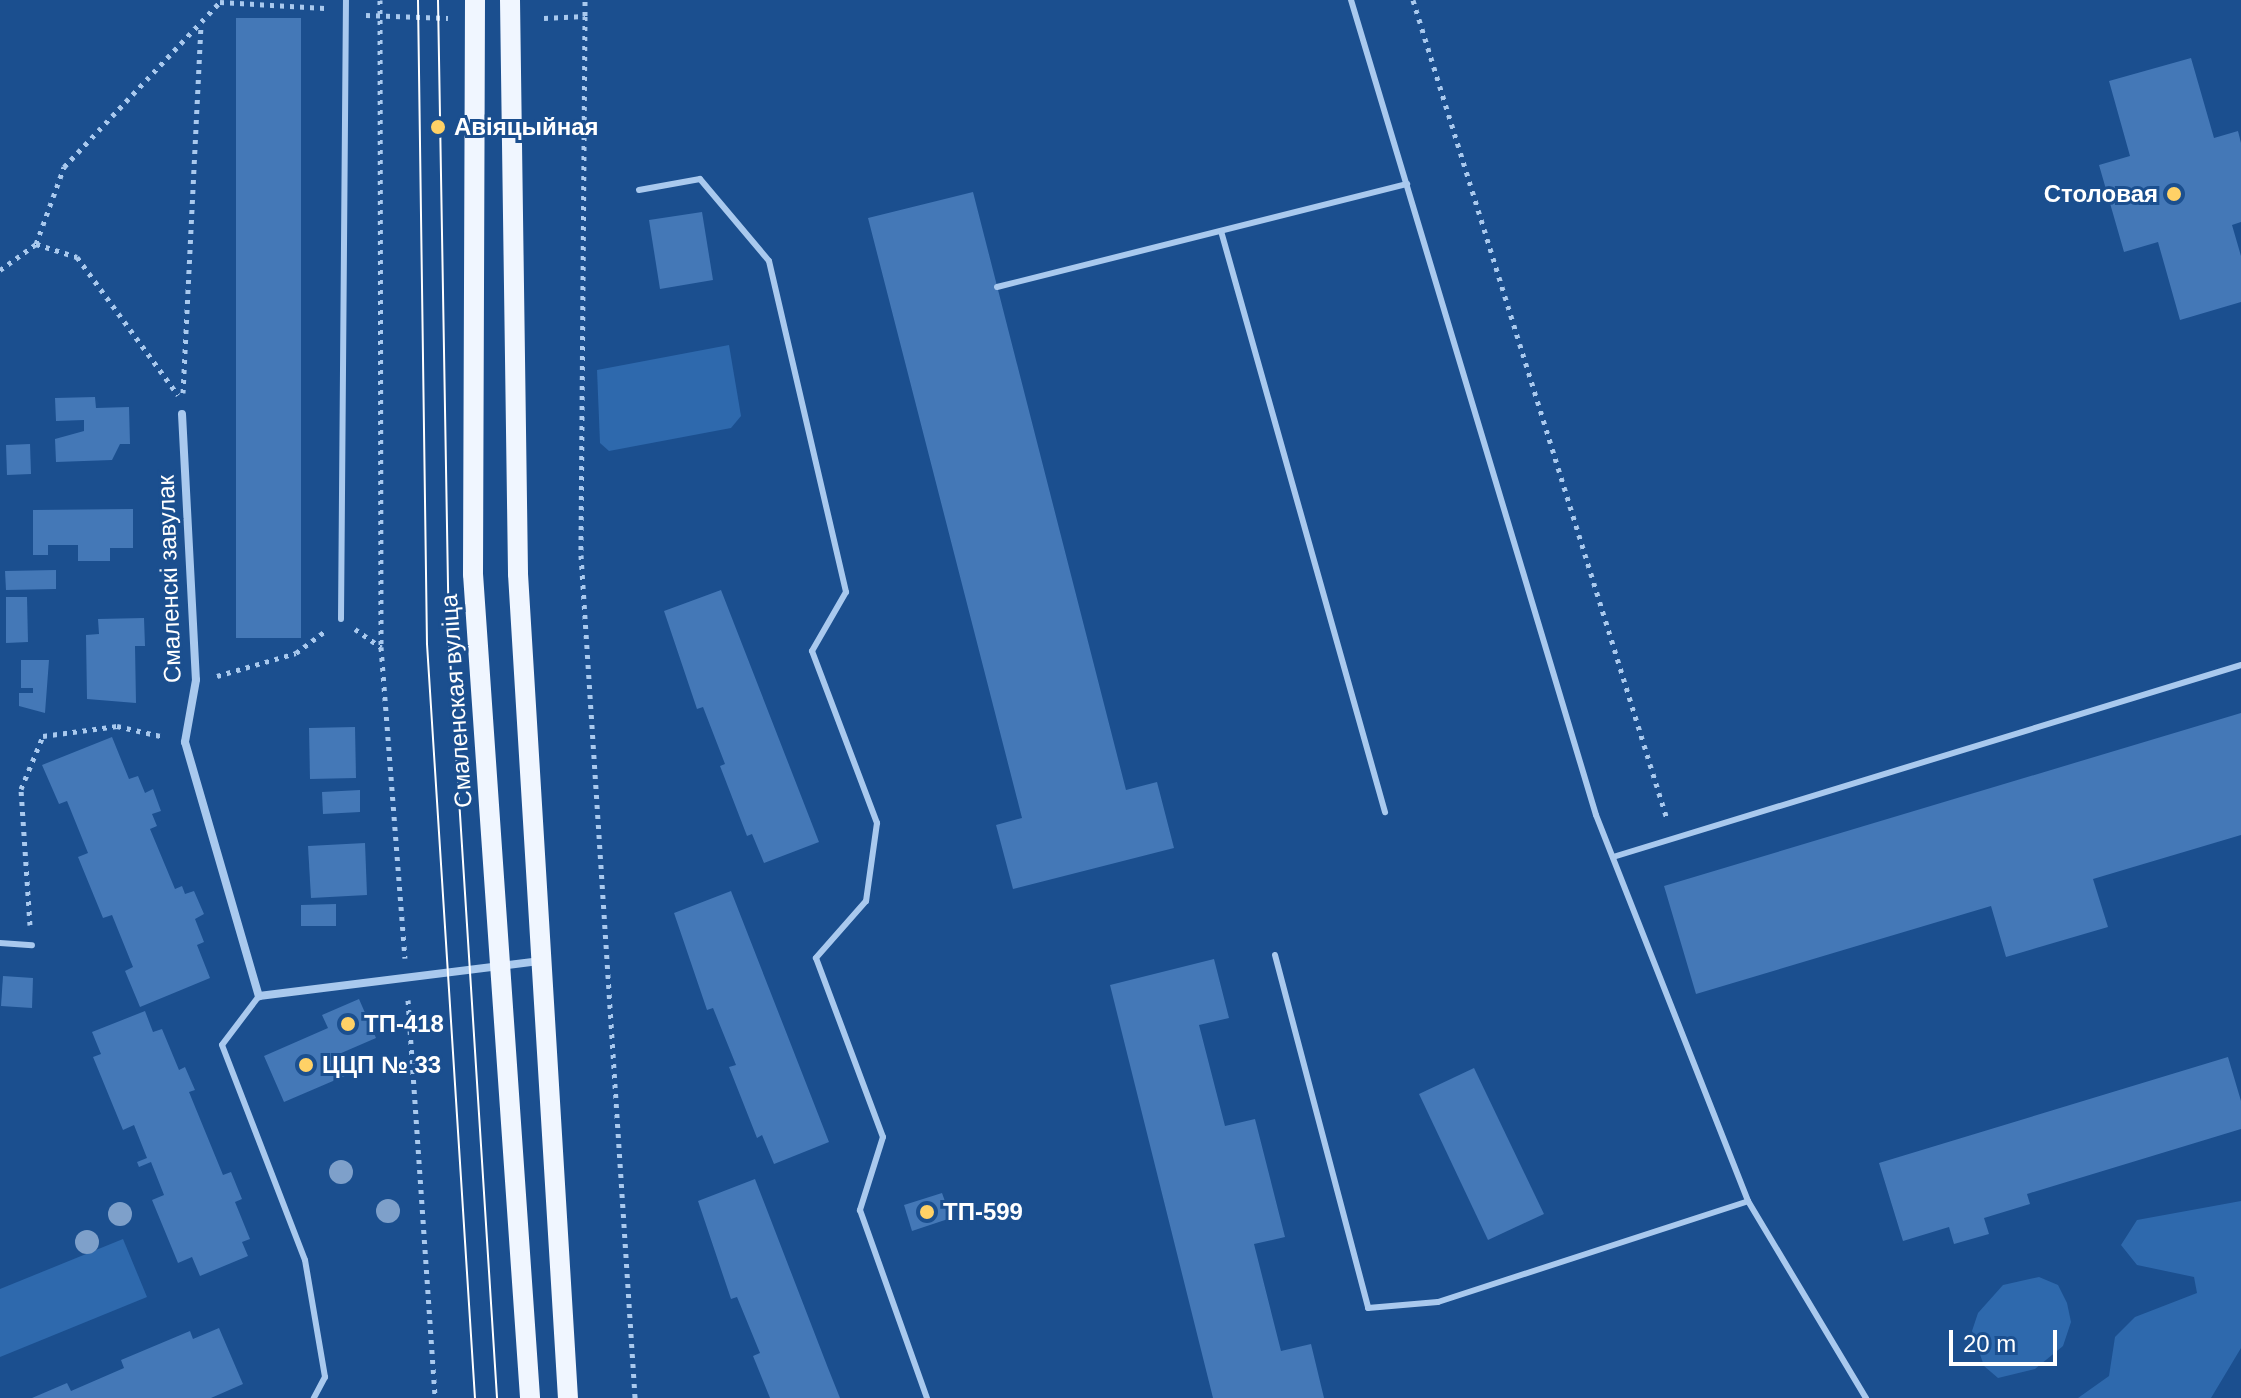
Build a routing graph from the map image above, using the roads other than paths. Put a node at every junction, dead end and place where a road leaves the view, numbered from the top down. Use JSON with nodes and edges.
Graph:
{"nodes":[{"id":1,"x":346,"y":0,"type":"edge"},
{"id":2,"x":475,"y":0,"type":"edge"},
{"id":3,"x":510,"y":0,"type":"edge"},
{"id":4,"x":1351,"y":0,"type":"edge"},
{"id":5,"x":1407,"y":184,"type":"junction"},
{"id":6,"x":639,"y":190,"type":"dead end"},
{"id":7,"x":1221,"y":231,"type":"junction"},
{"id":8,"x":997,"y":287,"type":"dead end"},
{"id":9,"x":182,"y":414,"type":"road end"},
{"id":10,"x":341,"y":619,"type":"road end"},
{"id":11,"x":2241,"y":665,"type":"edge"},
{"id":12,"x":1385,"y":812,"type":"dead end"},
{"id":13,"x":1613,"y":857,"type":"junction"},
{"id":14,"x":0,"y":943,"type":"edge"},
{"id":15,"x":32,"y":945,"type":"road end"},
{"id":16,"x":1275,"y":955,"type":"dead end"},
{"id":17,"x":541,"y":961,"type":"junction"},
{"id":18,"x":501,"y":966,"type":"junction"},
{"id":19,"x":259,"y":996,"type":"junction"},
{"id":20,"x":1748,"y":1201,"type":"junction"},
{"id":21,"x":314,"y":1398,"type":"edge"},
{"id":22,"x":530,"y":1398,"type":"edge"},
{"id":23,"x":568,"y":1398,"type":"edge"},
{"id":24,"x":927,"y":1398,"type":"edge"},
{"id":25,"x":1866,"y":1398,"type":"edge"}],
"edges":[{"from":1,"to":10,"type":"lane"},
{"from":2,"to":18,"type":"main road","name":"Смаленская вуліца"},
{"from":3,"to":17,"type":"main road"},
{"from":4,"to":5,"type":"lane"},
{"from":5,"to":7,"type":"lane"},
{"from":5,"to":13,"type":"lane"},
{"from":6,"to":24,"type":"lane"},
{"from":7,"to":8,"type":"lane"},
{"from":7,"to":12,"type":"lane"},
{"from":9,"to":19,"type":"street","name":"Смаленскі завулак"},
{"from":11,"to":13,"type":"lane"},
{"from":13,"to":20,"type":"lane"},
{"from":14,"to":15,"type":"lane"},
{"from":16,"to":20,"type":"lane"},
{"from":17,"to":18,"type":"street"},
{"from":17,"to":23,"type":"main road"},
{"from":18,"to":19,"type":"street"},
{"from":18,"to":22,"type":"main road","name":"Смаленская вуліца"},
{"from":19,"to":21,"type":"lane"},
{"from":20,"to":25,"type":"lane"}]}
